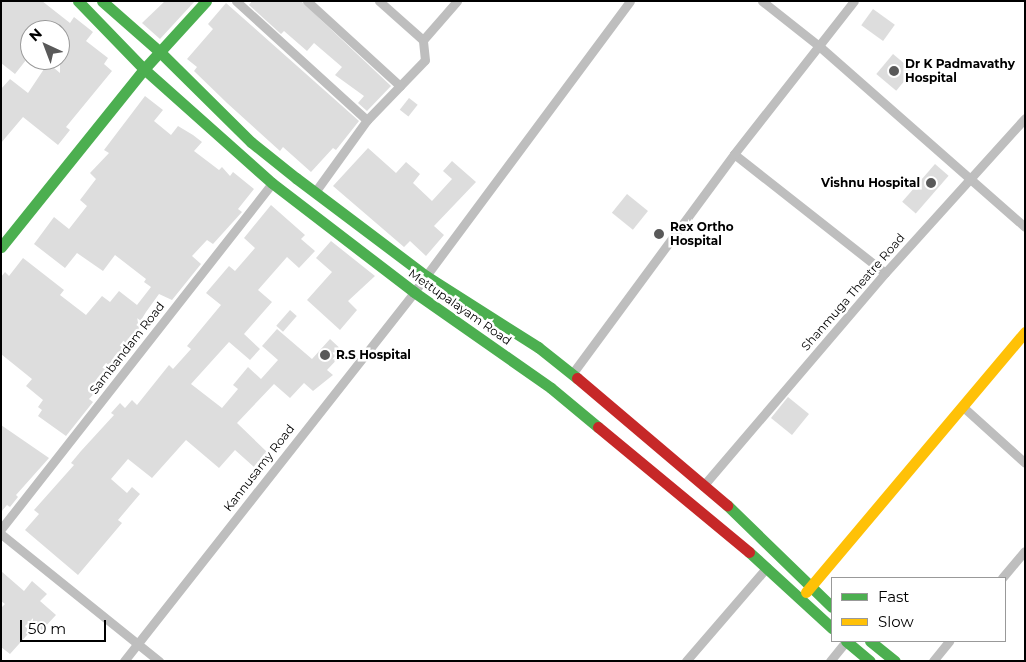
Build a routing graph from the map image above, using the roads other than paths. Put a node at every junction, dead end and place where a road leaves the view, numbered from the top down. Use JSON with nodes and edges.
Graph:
{"nodes":[{"id":1,"x":78,"y":1,"type":"edge"},
{"id":2,"x":102,"y":1,"type":"edge"},
{"id":3,"x":206,"y":1,"type":"edge"},
{"id":4,"x":236,"y":1,"type":"edge"},
{"id":5,"x":307,"y":1,"type":"edge"},
{"id":6,"x":378,"y":1,"type":"edge"},
{"id":7,"x":457,"y":1,"type":"edge"},
{"id":8,"x":630,"y":1,"type":"edge"},
{"id":9,"x":762,"y":1,"type":"edge"},
{"id":10,"x":854,"y":1,"type":"edge"},
{"id":11,"x":423,"y":40,"type":"junction"},
{"id":12,"x":819,"y":46,"type":"junction"},
{"id":13,"x":161,"y":53,"type":"junction"},
{"id":14,"x":144,"y":69,"type":"junction"},
{"id":15,"x":400,"y":86,"type":"junction"},
{"id":16,"x":1025,"y":118,"type":"edge"},
{"id":17,"x":367,"y":120,"type":"junction"},
{"id":18,"x":734,"y":154,"type":"junction"},
{"id":19,"x":968,"y":181,"type":"junction"},
{"id":20,"x":272,"y":183,"type":"junction"},
{"id":21,"x":315,"y":192,"type":"junction"},
{"id":22,"x":1025,"y":228,"type":"edge"},
{"id":23,"x":1,"y":247,"type":"edge"},
{"id":24,"x":885,"y":273,"type":"junction"},
{"id":25,"x":426,"y":276,"type":"junction"},
{"id":26,"x":414,"y":292,"type":"junction"},
{"id":27,"x":1025,"y":332,"type":"edge"},
{"id":28,"x":572,"y":374,"type":"junction"},
{"id":29,"x":962,"y":406,"type":"junction"},
{"id":30,"x":1025,"y":463,"type":"edge"},
{"id":31,"x":703,"y":486,"type":"junction"},
{"id":32,"x":1,"y":529,"type":"edge"},
{"id":33,"x":1,"y":534,"type":"edge"},
{"id":34,"x":1025,"y":551,"type":"edge"},
{"id":35,"x":767,"y":567,"type":"junction"},
{"id":36,"x":1003,"y":577,"type":"edge"},
{"id":37,"x":811,"y":586,"type":"junction"},
{"id":38,"x":800,"y":599,"type":"junction"},
{"id":39,"x":831,"y":606,"type":"edge"},
{"id":40,"x":831,"y":627,"type":"edge"},
{"id":41,"x":845,"y":642,"type":"edge"},
{"id":42,"x":847,"y":642,"type":"edge"},
{"id":43,"x":871,"y":642,"type":"edge"},
{"id":44,"x":948,"y":642,"type":"edge"},
{"id":45,"x":137,"y":643,"type":"junction"},
{"id":46,"x":124,"y":661,"type":"edge"},
{"id":47,"x":159,"y":661,"type":"edge"},
{"id":48,"x":686,"y":661,"type":"edge"},
{"id":49,"x":830,"y":661,"type":"edge"},
{"id":50,"x":870,"y":661,"type":"edge"},
{"id":51,"x":895,"y":661,"type":"edge"},
{"id":52,"x":933,"y":661,"type":"edge"}],
"edges":[{"from":1,"to":14,"type":"main road","name":"Mettupalayam Road"},
{"from":2,"to":13,"type":"main road","name":"Mettupalayam Road"},
{"from":3,"to":13,"type":"main road"},
{"from":4,"to":17,"type":"street"},
{"from":5,"to":15,"type":"street"},
{"from":6,"to":11,"type":"street"},
{"from":7,"to":11,"type":"street"},
{"from":8,"to":25,"type":"street","name":"Kannusamy Road"},
{"from":9,"to":12,"type":"street"},
{"from":10,"to":12,"type":"street"},
{"from":11,"to":15,"type":"street"},
{"from":12,"to":18,"type":"street"},
{"from":12,"to":19,"type":"street"},
{"from":13,"to":14,"type":"main road"},
{"from":13,"to":21,"type":"main road","name":"Mettupalayam Road"},
{"from":14,"to":20,"type":"main road","name":"Mettupalayam Road"},
{"from":14,"to":23,"type":"main road"},
{"from":15,"to":17,"type":"street"},
{"from":16,"to":19,"type":"street","name":"Shanmuga Theatre Road"},
{"from":17,"to":21,"type":"street"},
{"from":18,"to":24,"type":"street"},
{"from":18,"to":28,"type":"street"},
{"from":19,"to":22,"type":"street"},
{"from":19,"to":24,"type":"street","name":"Shanmuga Theatre Road"},
{"from":20,"to":26,"type":"main road","name":"Mettupalayam Road"},
{"from":20,"to":32,"type":"street","name":"Sambandam Road"},
{"from":21,"to":25,"type":"main road","name":"Mettupalayam Road"},
{"from":24,"to":31,"type":"street","name":"Shanmuga Theatre Road"},
{"from":25,"to":26,"type":"street","name":"Kannusamy Road"},
{"from":25,"to":28,"type":"main road","name":"Mettupalayam Road"},
{"from":26,"to":35,"type":"main road","name":"Mettupalayam Road"},
{"from":26,"to":45,"type":"street","name":"Kannusamy Road"},
{"from":27,"to":29,"type":"main road"},
{"from":28,"to":31,"type":"main road","name":"Mettupalayam Road"},
{"from":29,"to":30,"type":"street"},
{"from":29,"to":37,"type":"main road"},
{"from":31,"to":37,"type":"main road","name":"Mettupalayam Road"},
{"from":33,"to":45,"type":"street"},
{"from":34,"to":36,"type":"street"},
{"from":35,"to":38,"type":"main road","name":"Mettupalayam Road"},
{"from":35,"to":48,"type":"street"},
{"from":37,"to":38,"type":"main road"},
{"from":37,"to":39,"type":"main road","name":"Mettupalayam Road"},
{"from":38,"to":40,"type":"main road","name":"Mettupalayam Road"},
{"from":41,"to":49,"type":"street"},
{"from":42,"to":50,"type":"main road"},
{"from":43,"to":51,"type":"main road"},
{"from":44,"to":52,"type":"street"},
{"from":45,"to":46,"type":"street","name":"Kannusamy Road"},
{"from":45,"to":47,"type":"street"}]}
